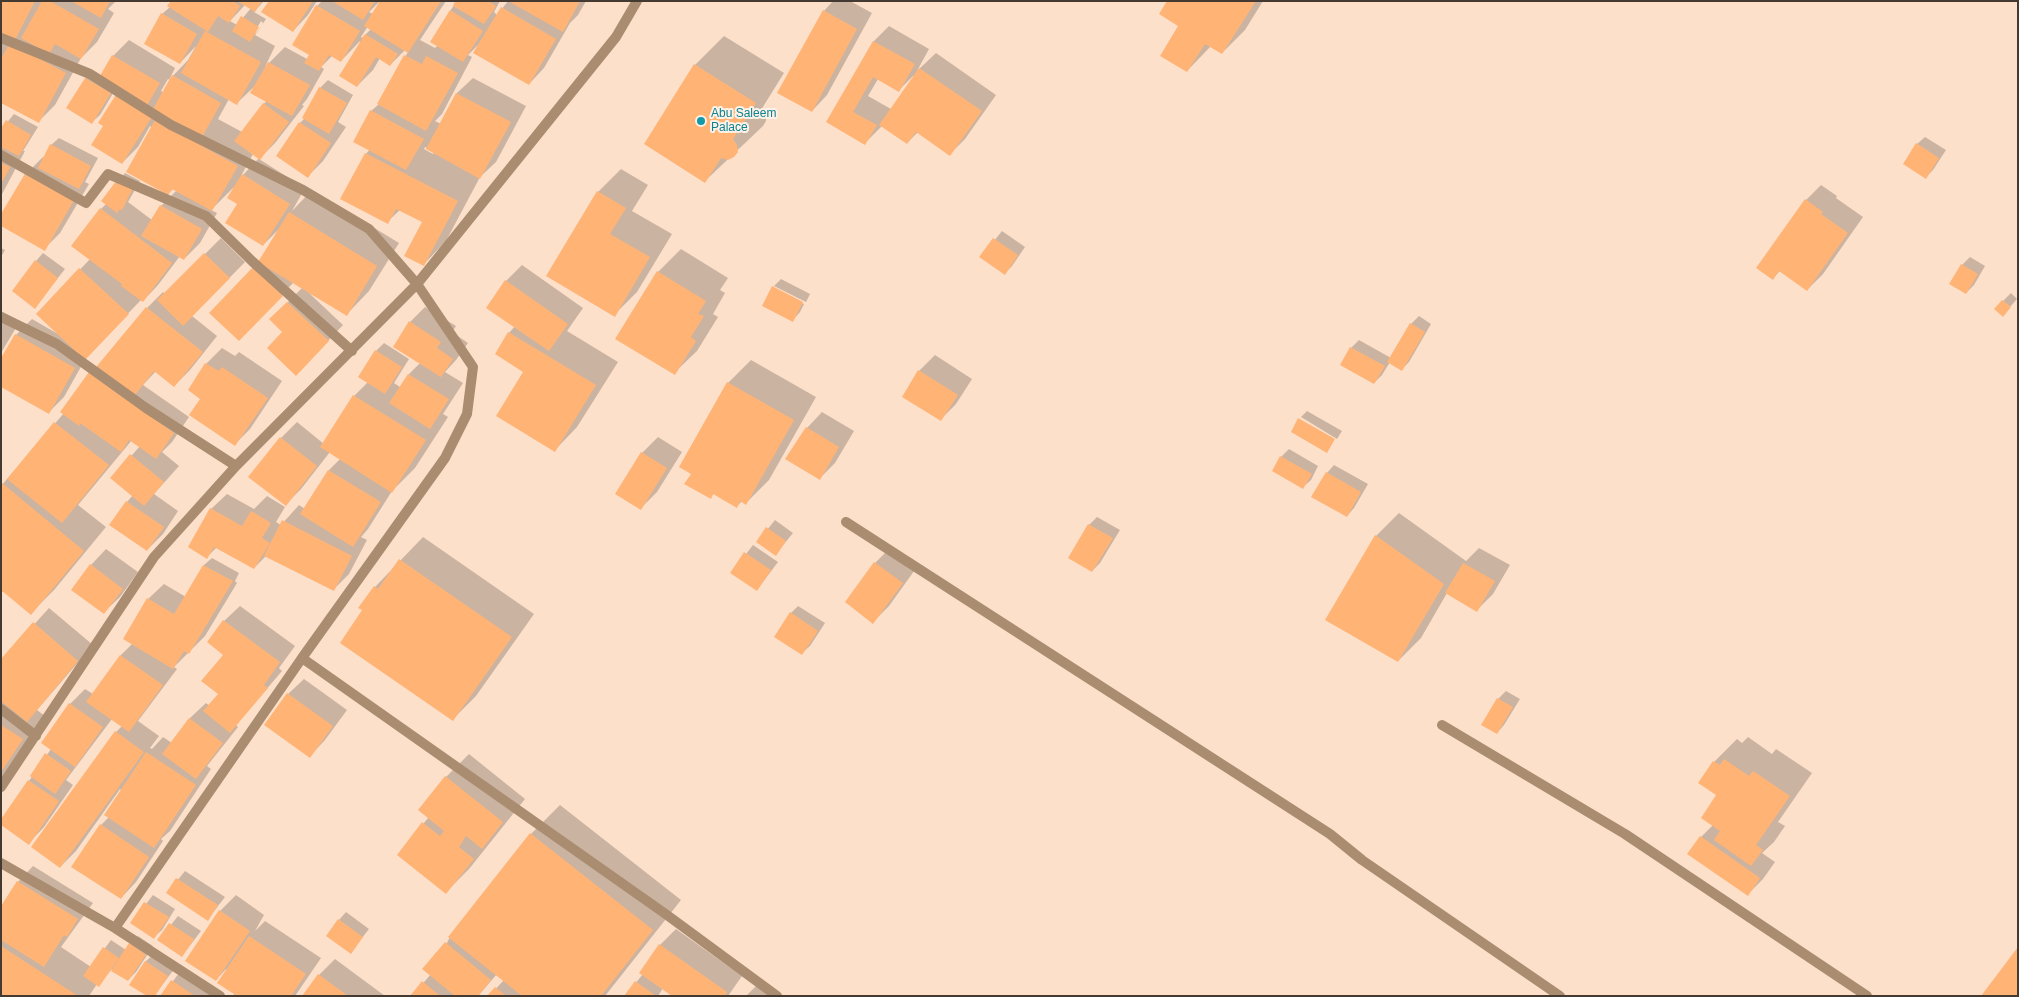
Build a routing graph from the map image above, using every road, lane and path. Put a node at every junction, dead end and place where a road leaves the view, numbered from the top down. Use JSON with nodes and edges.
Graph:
{"nodes":[{"id":1,"x":637,"y":1,"type":"edge"},
{"id":2,"x":1,"y":38,"type":"edge"},
{"id":3,"x":1,"y":155,"type":"edge"},
{"id":4,"x":417,"y":284,"type":"junction"},
{"id":5,"x":1,"y":317,"type":"edge"},
{"id":6,"x":352,"y":351,"type":"junction"},
{"id":7,"x":236,"y":466,"type":"junction"},
{"id":8,"x":846,"y":522,"type":"dead end"},
{"id":9,"x":302,"y":658,"type":"junction"},
{"id":10,"x":1,"y":709,"type":"edge"},
{"id":11,"x":1442,"y":725,"type":"dead end"},
{"id":12,"x":36,"y":736,"type":"junction"},
{"id":13,"x":1,"y":787,"type":"edge"},
{"id":14,"x":1,"y":862,"type":"edge"},
{"id":15,"x":115,"y":928,"type":"junction"},
{"id":16,"x":220,"y":996,"type":"edge"},
{"id":17,"x":777,"y":996,"type":"edge"},
{"id":18,"x":1560,"y":996,"type":"edge"},
{"id":19,"x":1867,"y":996,"type":"edge"}],
"edges":[{"from":1,"to":4,"type":"street"},
{"from":2,"to":4,"type":"street"},
{"from":3,"to":6,"type":"street"},
{"from":4,"to":6,"type":"street"},
{"from":4,"to":9,"type":"street"},
{"from":5,"to":7,"type":"street"},
{"from":6,"to":7,"type":"street"},
{"from":7,"to":12,"type":"street"},
{"from":8,"to":18,"type":"street"},
{"from":9,"to":15,"type":"street"},
{"from":9,"to":17,"type":"street"},
{"from":10,"to":12,"type":"street"},
{"from":11,"to":19,"type":"street"},
{"from":12,"to":13,"type":"street"},
{"from":14,"to":15,"type":"street"},
{"from":15,"to":16,"type":"street"}]}
